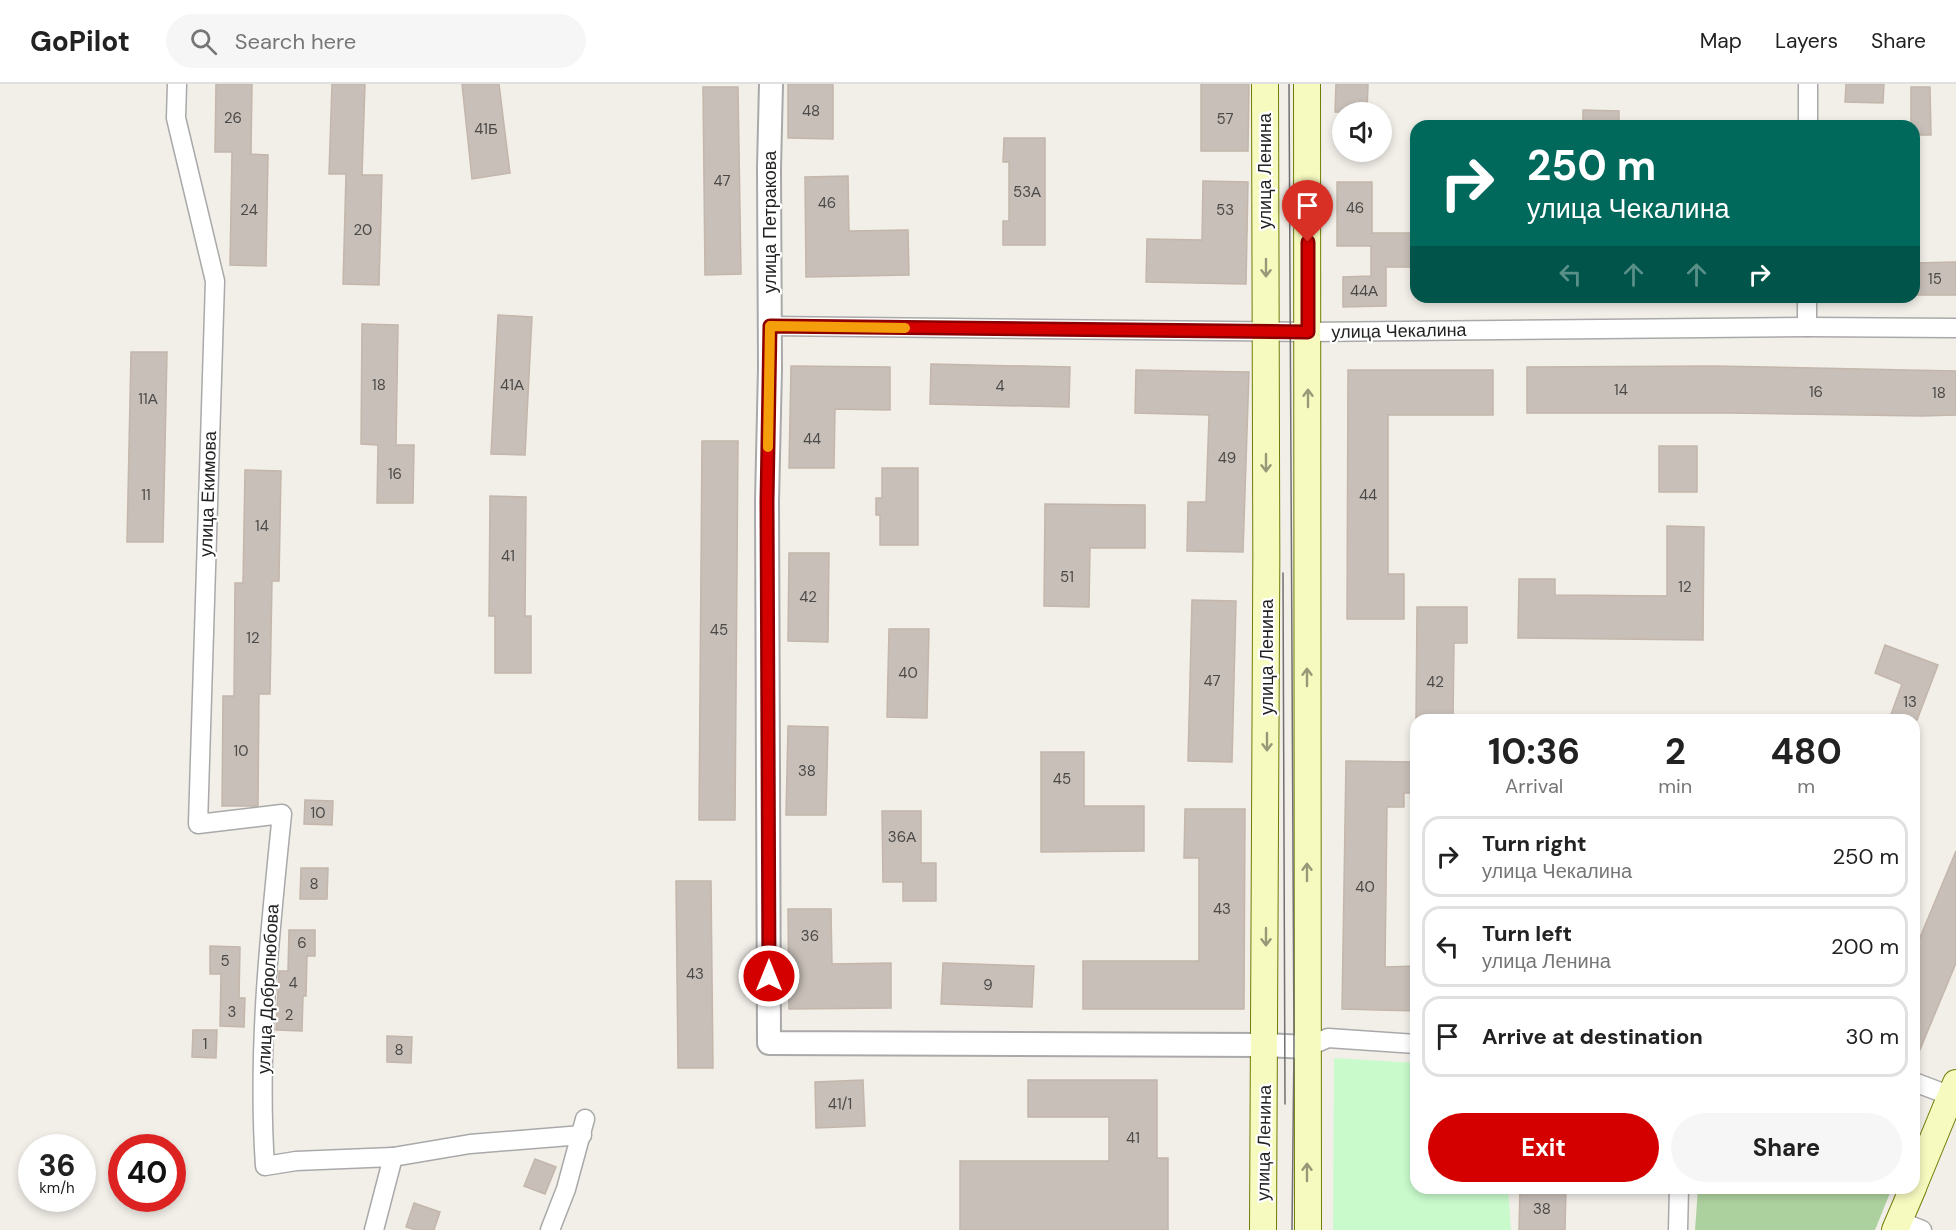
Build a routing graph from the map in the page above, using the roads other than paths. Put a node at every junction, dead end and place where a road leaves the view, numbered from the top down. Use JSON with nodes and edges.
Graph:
{"nodes":[{"id":1,"x":177,"y":84,"type":"edge"},
{"id":2,"x":771,"y":84,"type":"edge"},
{"id":3,"x":1264,"y":84,"type":"edge"},
{"id":4,"x":1307,"y":84,"type":"edge"},
{"id":5,"x":1808,"y":84,"type":"edge"},
{"id":6,"x":1808,"y":120,"type":"edge"},
{"id":7,"x":1807,"y":303,"type":"edge"},
{"id":8,"x":770,"y":326,"type":"junction"},
{"id":9,"x":1807,"y":327,"type":"junction"},
{"id":10,"x":1956,"y":328,"type":"edge"},
{"id":11,"x":1266,"y":332,"type":"junction"},
{"id":12,"x":1308,"y":332,"type":"junction"},
{"id":13,"x":282,"y":814,"type":"joint"},
{"id":14,"x":1410,"y":1044,"type":"edge"},
{"id":15,"x":1266,"y":1045,"type":"junction"},
{"id":16,"x":1307,"y":1047,"type":"junction"},
{"id":17,"x":1920,"y":1083,"type":"edge"},
{"id":18,"x":1953,"y":1089,"type":"edge"},
{"id":19,"x":393,"y":1157,"type":"junction"},
{"id":20,"x":1920,"y":1170,"type":"edge"},
{"id":21,"x":1679,"y":1194,"type":"edge"},
{"id":22,"x":1912,"y":1194,"type":"edge"},
{"id":23,"x":1905,"y":1227,"type":"edge"},
{"id":24,"x":374,"y":1230,"type":"edge"},
{"id":25,"x":550,"y":1230,"type":"edge"},
{"id":26,"x":1263,"y":1230,"type":"edge"},
{"id":27,"x":1308,"y":1230,"type":"edge"},
{"id":28,"x":1678,"y":1230,"type":"edge"}],
"edges":[{"from":1,"to":13,"type":"street","name":"улица Екимова"},
{"from":2,"to":8,"type":"street","name":"улица Петракова"},
{"from":3,"to":11,"type":"main road","name":"улица Ленина","one_way":true},
{"from":4,"to":12,"type":"main road"},
{"from":5,"to":6,"type":"street"},
{"from":7,"to":9,"type":"street"},
{"from":8,"to":11,"type":"street","name":"улица Чекалина"},
{"from":8,"to":15,"type":"street","name":"улица Петракова"},
{"from":9,"to":10,"type":"street","name":"улица Чекалина"},
{"from":9,"to":12,"type":"street","name":"улица Чекалина"},
{"from":11,"to":12,"type":"street","name":"улица Чекалина"},
{"from":11,"to":15,"type":"main road","name":"улица Ленина","one_way":true},
{"from":16,"to":12,"type":"main road","one_way":true},
{"from":13,"to":19,"type":"street","name":"улица Добролюбова"},
{"from":14,"to":16,"type":"street"},
{"from":15,"to":16,"type":"street"},
{"from":15,"to":26,"type":"main road","name":"улица Ленина"},
{"from":27,"to":16,"type":"main road","one_way":true},
{"from":17,"to":18,"type":"street"},
{"from":18,"to":20,"type":"main road"},
{"from":19,"to":24,"type":"street"},
{"from":19,"to":25,"type":"street"},
{"from":21,"to":28,"type":"street"},
{"from":22,"to":23,"type":"main road"}]}
